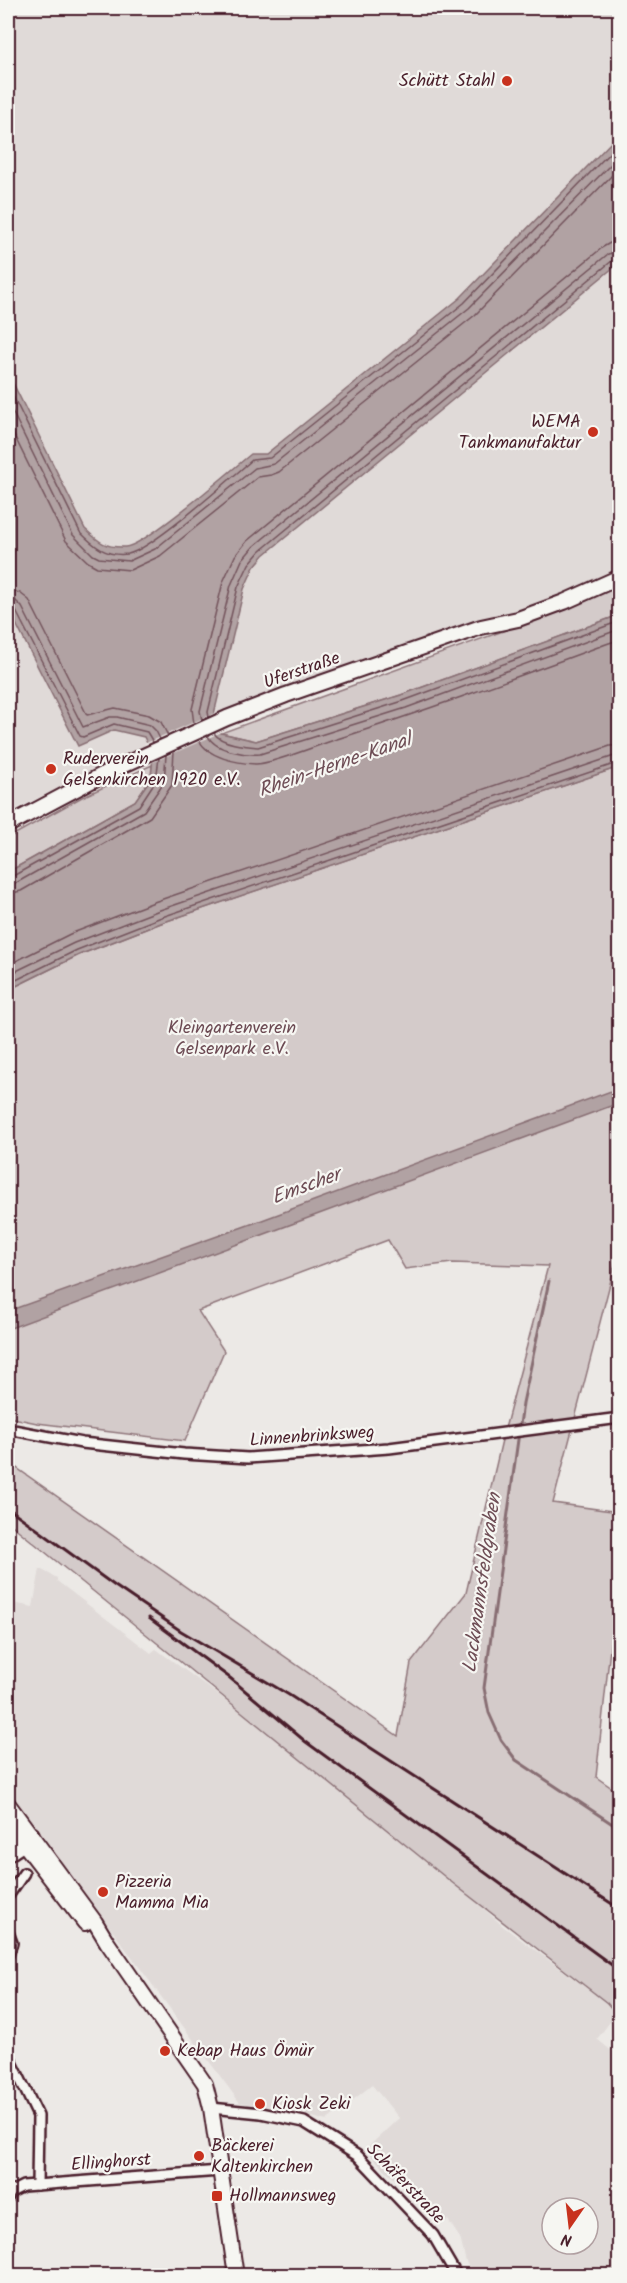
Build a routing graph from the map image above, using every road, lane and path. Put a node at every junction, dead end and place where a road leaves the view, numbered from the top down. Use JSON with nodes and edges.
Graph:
{"nodes":[{"id":1,"x":620,"y":577,"type":"edge"},
{"id":2,"x":8,"y":825,"type":"edge"},
{"id":3,"x":620,"y":1418,"type":"edge"},
{"id":4,"x":8,"y":1429,"type":"edge"},
{"id":5,"x":8,"y":1804,"type":"edge"},
{"id":6,"x":17,"y":1834,"type":"edge"},
{"id":7,"x":8,"y":1853,"type":"edge"},
{"id":8,"x":24,"y":1873,"type":"dead end"},
{"id":9,"x":8,"y":1896,"type":"edge"},
{"id":10,"x":8,"y":1932,"type":"edge"},
{"id":11,"x":8,"y":1955,"type":"edge"},
{"id":12,"x":8,"y":2054,"type":"edge"},
{"id":13,"x":211,"y":2108,"type":"junction"},
{"id":14,"x":220,"y":2171,"type":"junction"},
{"id":15,"x":37,"y":2185,"type":"junction"},
{"id":16,"x":8,"y":2197,"type":"edge"},
{"id":17,"x":236,"y":2276,"type":"edge"},
{"id":18,"x":457,"y":2276,"type":"edge"}],
"edges":[{"from":1,"to":2,"type":"main road","name":"Uferstraße"},
{"from":3,"to":4,"type":"street","name":"Linnenbrinksweg"},
{"from":5,"to":6,"type":"main road"},
{"from":6,"to":7,"type":"main road"},
{"from":6,"to":13,"type":"main road"},
{"from":8,"to":9,"type":"street"},
{"from":10,"to":11,"type":"street"},
{"from":12,"to":15,"type":"street"},
{"from":13,"to":14,"type":"main road"},
{"from":13,"to":18,"type":"street","name":"Schäferstraße"},
{"from":14,"to":15,"type":"street","name":"Ellinghorst"},
{"from":14,"to":17,"type":"main road"},
{"from":15,"to":16,"type":"street","name":"Ellinghorst"}]}
